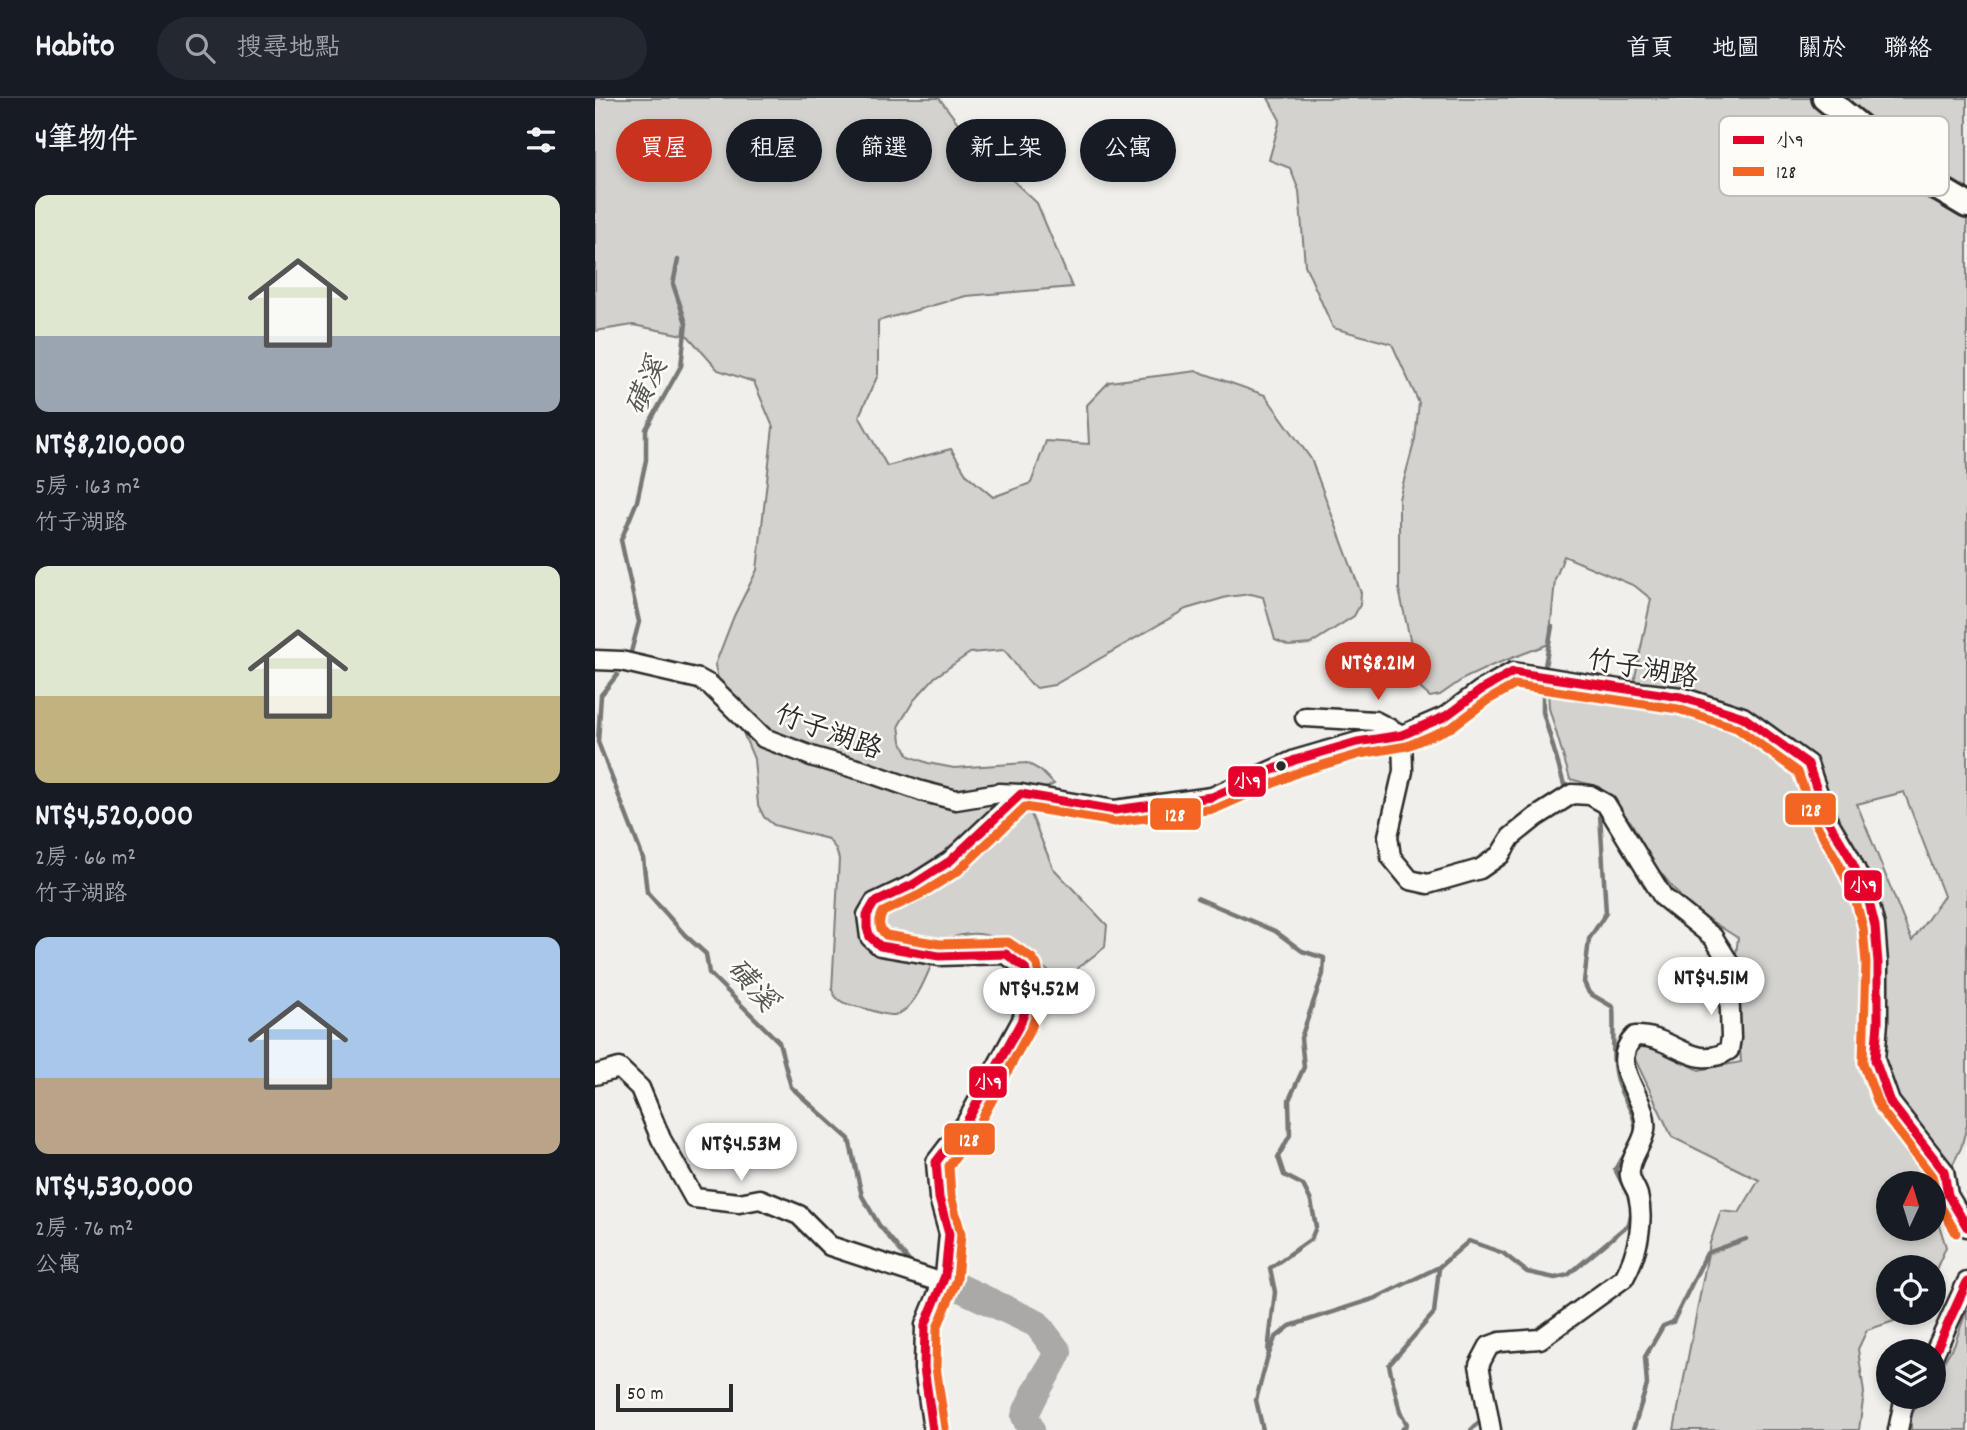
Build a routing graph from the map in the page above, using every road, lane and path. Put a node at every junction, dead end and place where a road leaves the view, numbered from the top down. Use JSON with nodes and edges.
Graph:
{"nodes":[{"id":1,"x":1825,"y":98,"type":"edge"},
{"id":2,"x":1847,"y":116,"type":"edge"},
{"id":3,"x":1949,"y":194,"type":"edge"},
{"id":4,"x":1967,"y":205,"type":"edge"},
{"id":5,"x":595,"y":660,"type":"edge"},
{"id":6,"x":1305,"y":717,"type":"dead end"},
{"id":7,"x":1402,"y":735,"type":"junction"},
{"id":8,"x":1021,"y":794,"type":"junction"},
{"id":9,"x":595,"y":1075,"type":"edge"},
{"id":10,"x":1967,"y":1227,"type":"edge"},
{"id":11,"x":1967,"y":1282,"type":"edge"},
{"id":12,"x":943,"y":1283,"type":"junction"},
{"id":13,"x":1943,"y":1339,"type":"edge"},
{"id":14,"x":1902,"y":1409,"type":"edge"},
{"id":15,"x":933,"y":1430,"type":"edge"},
{"id":16,"x":1491,"y":1430,"type":"edge"},
{"id":17,"x":1898,"y":1430,"type":"edge"}],
"edges":[{"from":1,"to":2,"type":"main road"},
{"from":3,"to":4,"type":"main road"},
{"from":5,"to":8,"type":"street","name":"竹子湖路"},
{"from":6,"to":7,"type":"street"},
{"from":7,"to":8,"type":"street","name":"竹子湖路"},
{"from":7,"to":10,"type":"street","name":"竹子湖路"},
{"from":7,"to":16,"type":"street"},
{"from":8,"to":12,"type":"street"},
{"from":9,"to":12,"type":"street"},
{"from":11,"to":13,"type":"street"},
{"from":12,"to":15,"type":"street"},
{"from":14,"to":17,"type":"street"}]}
